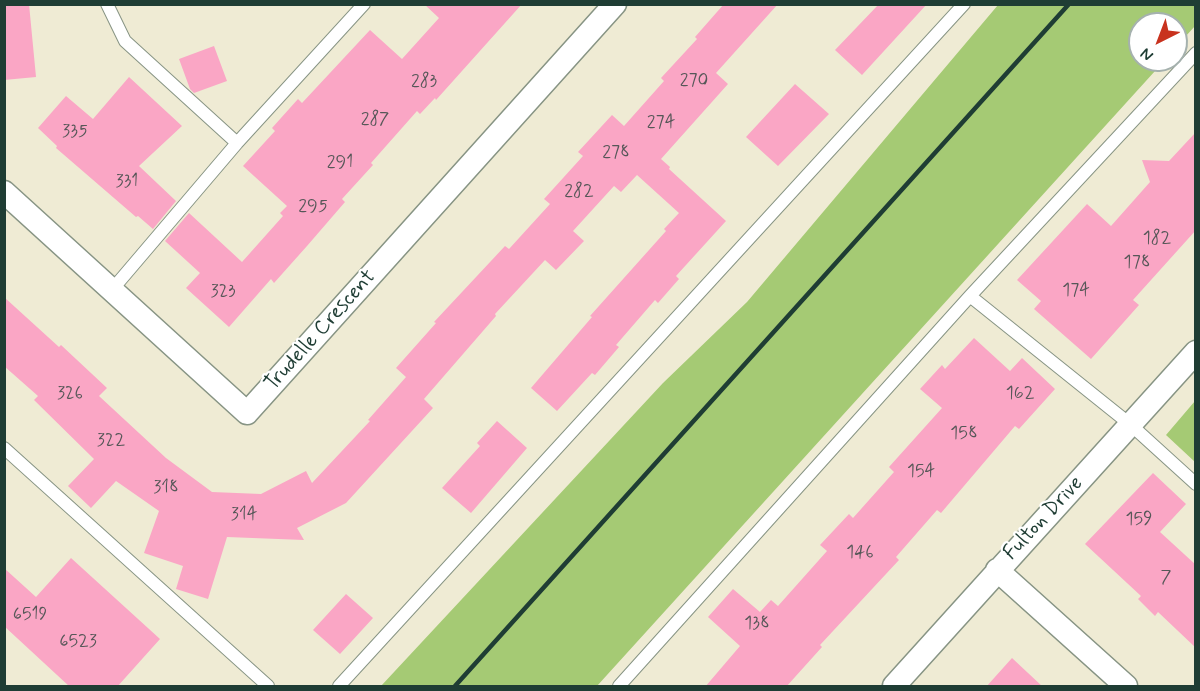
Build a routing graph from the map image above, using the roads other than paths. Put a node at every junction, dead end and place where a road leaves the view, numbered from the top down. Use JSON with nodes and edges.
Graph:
{"nodes":[{"id":1,"x":107,"y":4,"type":"edge"},
{"id":2,"x":364,"y":4,"type":"edge"},
{"id":3,"x":615,"y":4,"type":"edge"},
{"id":4,"x":964,"y":4,"type":"edge"},
{"id":5,"x":1196,"y":52,"type":"edge"},
{"id":6,"x":237,"y":143,"type":"junction"},
{"id":7,"x":4,"y":192,"type":"edge"},
{"id":8,"x":111,"y":291,"type":"junction"},
{"id":9,"x":970,"y":296,"type":"junction"},
{"id":10,"x":1196,"y":352,"type":"edge"},
{"id":11,"x":1131,"y":425,"type":"junction"},
{"id":12,"x":4,"y":448,"type":"edge"},
{"id":13,"x":1196,"y":484,"type":"edge"},
{"id":14,"x":997,"y":570,"type":"junction"},
{"id":15,"x":268,"y":687,"type":"edge"},
{"id":16,"x":339,"y":687,"type":"edge"},
{"id":17,"x":619,"y":687,"type":"edge"},
{"id":18,"x":894,"y":687,"type":"edge"},
{"id":19,"x":1126,"y":687,"type":"edge"}],
"edges":[{"from":1,"to":6,"type":"lane"},
{"from":2,"to":6,"type":"lane"},
{"from":3,"to":8,"type":"street","name":"Trudelle Crescent"},
{"from":4,"to":16,"type":"lane"},
{"from":5,"to":9,"type":"lane"},
{"from":6,"to":8,"type":"lane"},
{"from":7,"to":8,"type":"street","name":"Trudelle Crescent"},
{"from":9,"to":11,"type":"lane"},
{"from":9,"to":17,"type":"lane"},
{"from":10,"to":11,"type":"street","name":"Fulton Drive"},
{"from":11,"to":13,"type":"lane"},
{"from":11,"to":14,"type":"street","name":"Fulton Drive"},
{"from":12,"to":15,"type":"lane"},
{"from":14,"to":18,"type":"street","name":"Fulton Drive"},
{"from":14,"to":19,"type":"street"}]}
